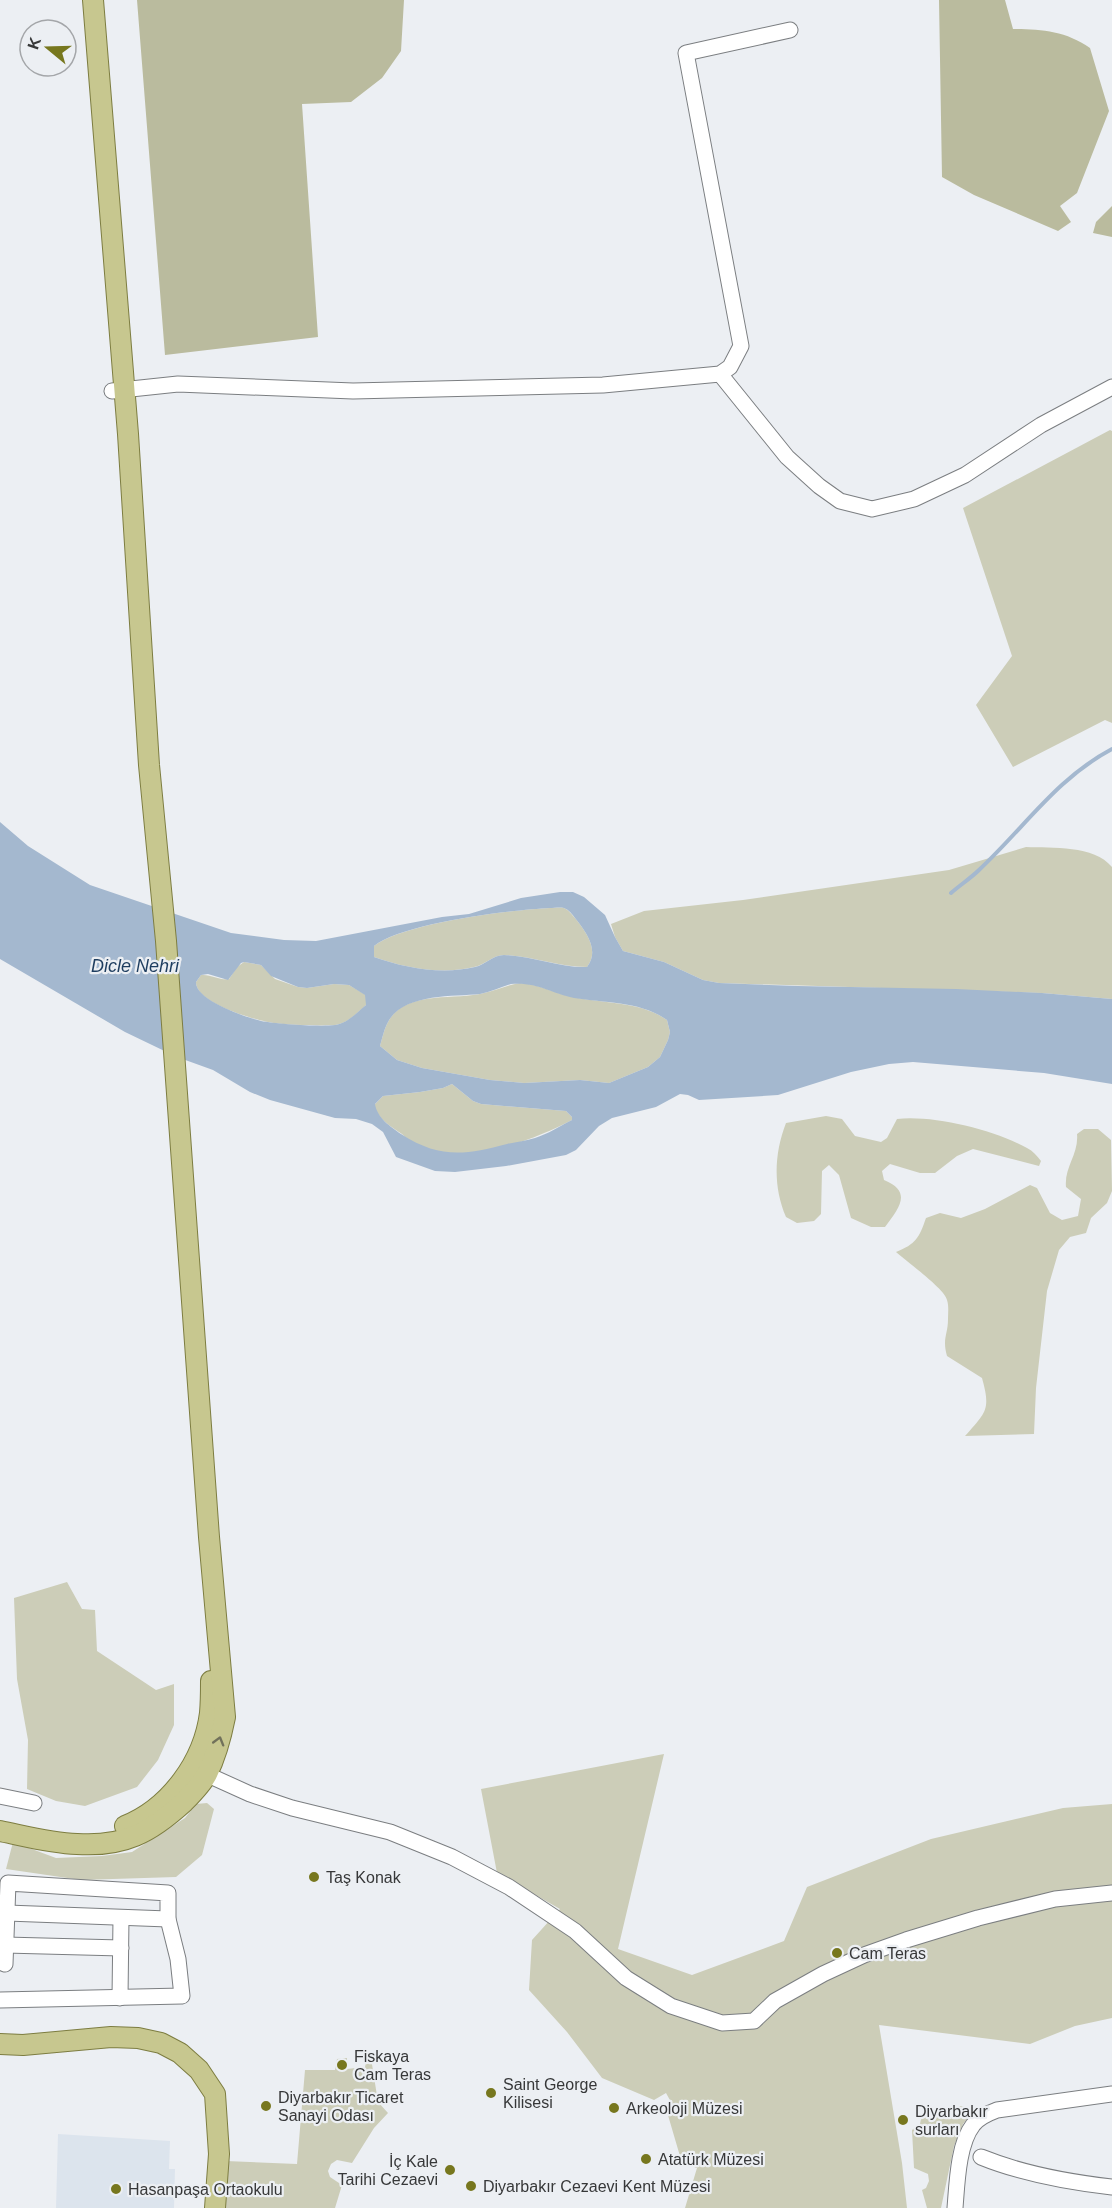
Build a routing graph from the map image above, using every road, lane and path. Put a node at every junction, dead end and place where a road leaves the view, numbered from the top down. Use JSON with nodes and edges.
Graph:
{"nodes":[{"id":1,"x":82,"y":0,"type":"edge"},
{"id":2,"x":93,"y":0,"type":"edge"},
{"id":3,"x":790,"y":30,"type":"dead end"},
{"id":4,"x":720,"y":374,"type":"junction"},
{"id":5,"x":1112,"y":387,"type":"edge"},
{"id":6,"x":118,"y":390,"type":"junction"},
{"id":7,"x":198,"y":1771,"type":"junction"},
{"id":8,"x":0,"y":1796,"type":"edge"},
{"id":9,"x":34,"y":1803,"type":"dead end"},
{"id":10,"x":0,"y":1818,"type":"edge"},
{"id":11,"x":0,"y":1831,"type":"edge"},
{"id":12,"x":1112,"y":1893,"type":"edge"},
{"id":13,"x":7,"y":1913,"type":"junction"},
{"id":14,"x":121,"y":1918,"type":"junction"},
{"id":15,"x":168,"y":1919,"type":"junction"},
{"id":16,"x":4,"y":1936,"type":"edge"},
{"id":17,"x":121,"y":1948,"type":"junction"},
{"id":18,"x":0,"y":1962,"type":"edge"},
{"id":19,"x":120,"y":1998,"type":"junction"},
{"id":20,"x":0,"y":2000,"type":"edge"},
{"id":21,"x":0,"y":2044,"type":"edge"},
{"id":22,"x":0,"y":2055,"type":"edge"},
{"id":23,"x":1112,"y":2094,"type":"edge"},
{"id":24,"x":981,"y":2157,"type":"dead end"},
{"id":25,"x":1112,"y":2187,"type":"edge"},
{"id":26,"x":202,"y":2208,"type":"edge"},
{"id":27,"x":215,"y":2208,"type":"edge"},
{"id":28,"x":955,"y":2208,"type":"edge"}],
"edges":[{"from":1,"to":6,"type":"main road"},
{"from":2,"to":6,"type":"main road"},
{"from":3,"to":4,"type":"street"},
{"from":4,"to":5,"type":"street"},
{"from":4,"to":6,"type":"street"},
{"from":6,"to":7,"type":"main road"},
{"from":7,"to":10,"type":"main road"},
{"from":7,"to":11,"type":"main road"},
{"from":7,"to":12,"type":"street"},
{"from":8,"to":9,"type":"street"},
{"from":13,"to":14,"type":"street"},
{"from":13,"to":15,"type":"street"},
{"from":13,"to":16,"type":"street"},
{"from":14,"to":15,"type":"street"},
{"from":14,"to":17,"type":"street"},
{"from":15,"to":19,"type":"street"},
{"from":16,"to":17,"type":"street"},
{"from":16,"to":18,"type":"street"},
{"from":17,"to":19,"type":"street"},
{"from":19,"to":20,"type":"street"},
{"from":21,"to":27,"type":"main road"},
{"from":22,"to":26,"type":"main road"},
{"from":23,"to":28,"type":"street"},
{"from":24,"to":25,"type":"street"}]}
